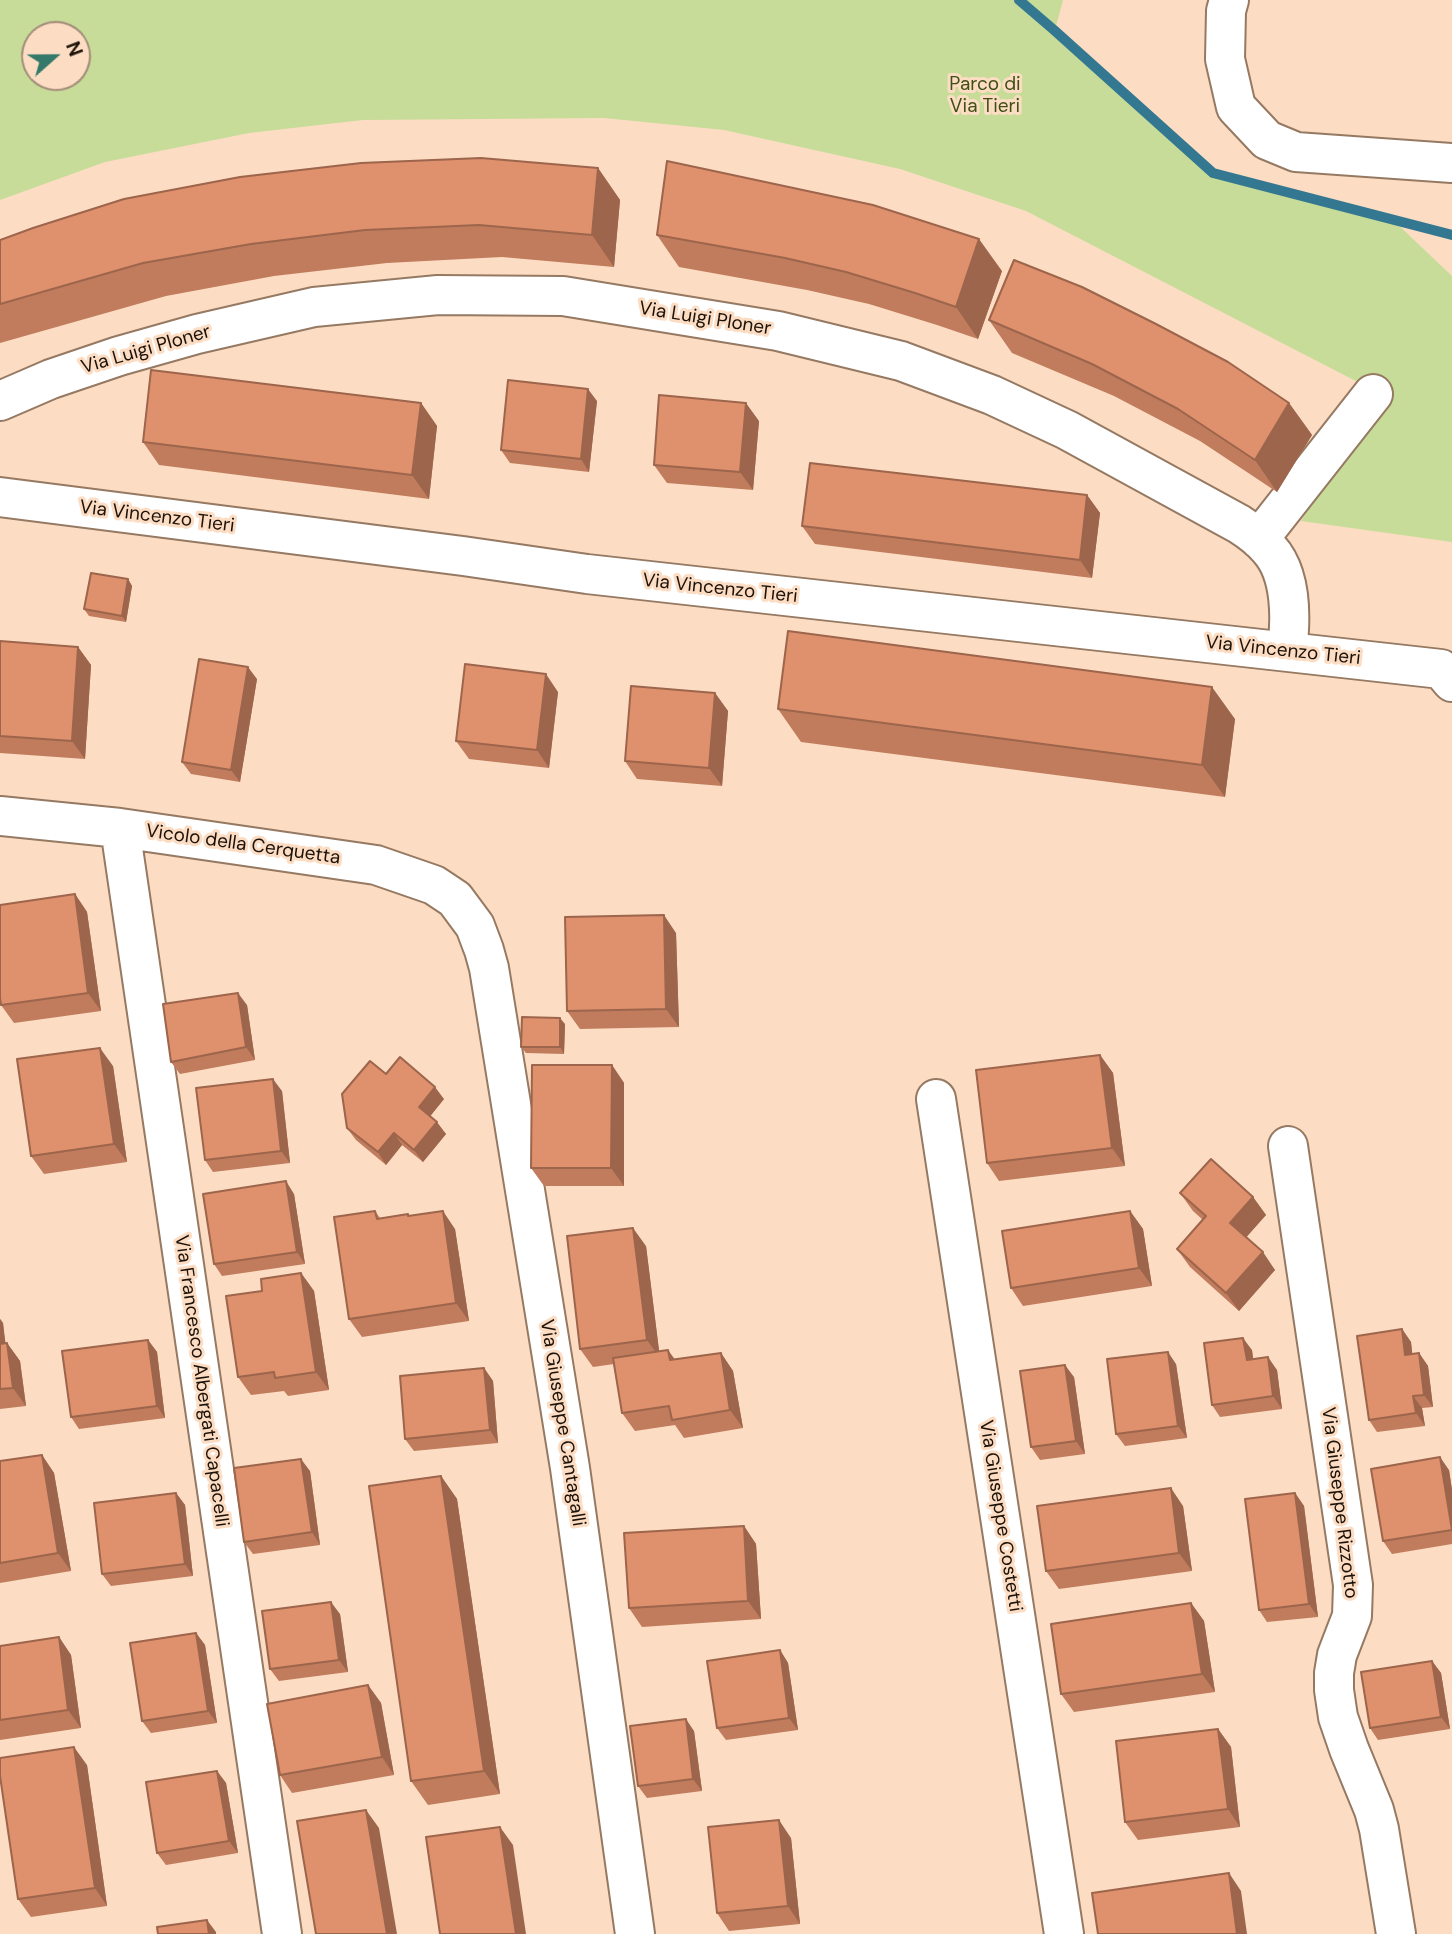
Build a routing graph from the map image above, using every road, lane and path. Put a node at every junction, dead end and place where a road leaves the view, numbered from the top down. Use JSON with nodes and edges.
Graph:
{"nodes":[{"id":1,"x":1229,"y":0,"type":"edge"},
{"id":2,"x":1452,"y":163,"type":"edge"},
{"id":3,"x":1373,"y":394,"type":"dead end"},
{"id":4,"x":0,"y":401,"type":"edge"},
{"id":5,"x":0,"y":497,"type":"edge"},
{"id":6,"x":1259,"y":539,"type":"junction"},
{"id":7,"x":1287,"y":651,"type":"junction"},
{"id":8,"x":1448,"y":671,"type":"edge"},
{"id":9,"x":0,"y":816,"type":"edge"},
{"id":10,"x":120,"y":828,"type":"junction"},
{"id":11,"x":470,"y":917,"type":"joint"},
{"id":12,"x":936,"y":1099,"type":"dead end"},
{"id":13,"x":1288,"y":1146,"type":"dead end"},
{"id":14,"x":282,"y":1934,"type":"edge"},
{"id":15,"x":635,"y":1934,"type":"edge"},
{"id":16,"x":1064,"y":1934,"type":"edge"},
{"id":17,"x":1396,"y":1934,"type":"edge"}],
"edges":[{"from":1,"to":2,"type":"street"},
{"from":3,"to":6,"type":"street"},
{"from":4,"to":6,"type":"street","name":"Via Luigi Ploner"},
{"from":5,"to":7,"type":"street","name":"Via Vincenzo Tieri"},
{"from":6,"to":7,"type":"street","name":"Via Luigi Ploner"},
{"from":7,"to":8,"type":"street","name":"Via Vincenzo Tieri"},
{"from":9,"to":10,"type":"street","name":"Vicolo della Cerquetta"},
{"from":10,"to":11,"type":"street","name":"Vicolo della Cerquetta"},
{"from":10,"to":14,"type":"street","name":"Via Francesco Albergati Capacelli"},
{"from":11,"to":15,"type":"street","name":"Via Giuseppe Cantagalli"},
{"from":12,"to":16,"type":"street","name":"Via Giuseppe Costetti"},
{"from":13,"to":17,"type":"street","name":"Via Giuseppe Rizzotto"}]}
